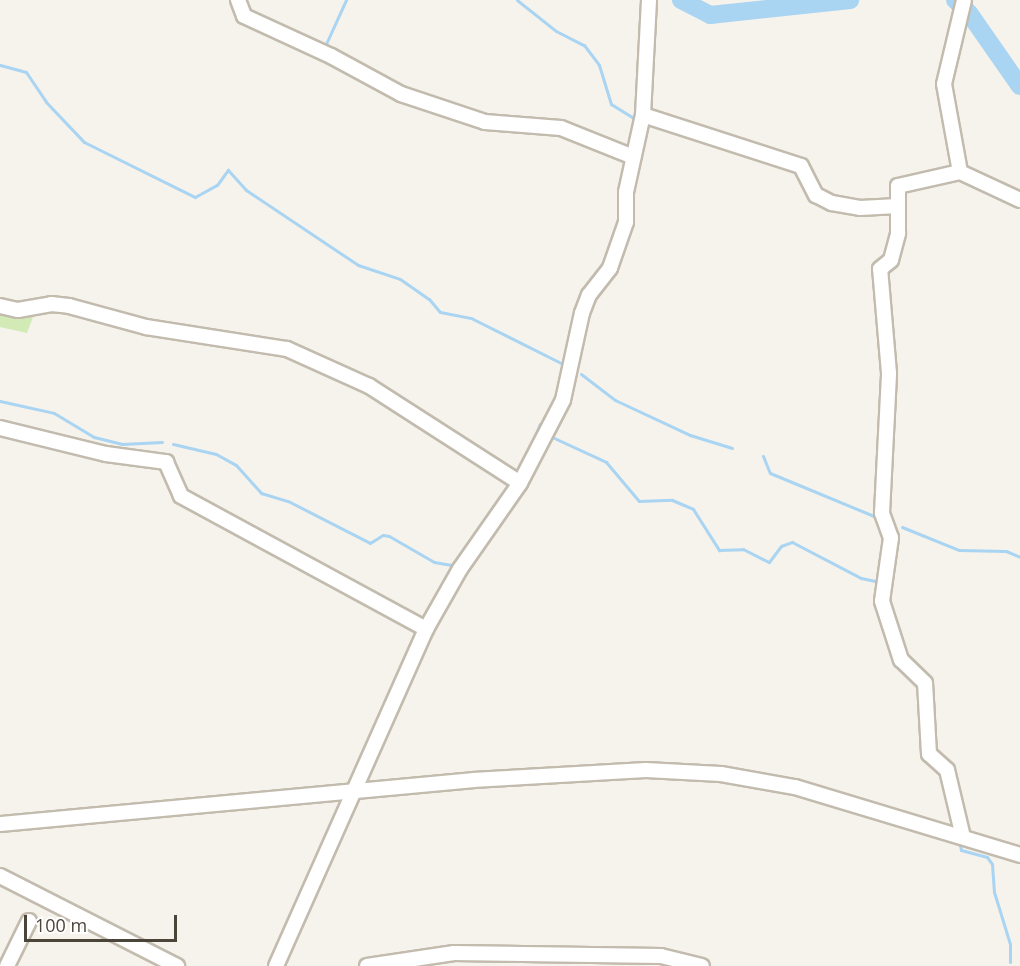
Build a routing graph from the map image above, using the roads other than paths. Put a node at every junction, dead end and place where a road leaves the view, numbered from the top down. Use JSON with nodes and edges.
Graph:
{"nodes":[{"id":1,"x":238,"y":0,"type":"edge"},
{"id":2,"x":650,"y":0,"type":"edge"},
{"id":3,"x":964,"y":0,"type":"edge"},
{"id":4,"x":643,"y":115,"type":"junction"},
{"id":5,"x":633,"y":157,"type":"junction"},
{"id":6,"x":960,"y":172,"type":"junction"},
{"id":7,"x":1020,"y":200,"type":"edge"},
{"id":8,"x":898,"y":206,"type":"junction"},
{"id":9,"x":0,"y":306,"type":"edge"},
{"id":10,"x":0,"y":428,"type":"edge"},
{"id":11,"x":517,"y":480,"type":"junction"},
{"id":12,"x":426,"y":629,"type":"junction"},
{"id":13,"x":350,"y":792,"type":"junction"},
{"id":14,"x":0,"y":824,"type":"edge"},
{"id":15,"x":963,"y":837,"type":"junction"},
{"id":16,"x":1020,"y":855,"type":"edge"},
{"id":17,"x":0,"y":876,"type":"edge"},
{"id":18,"x":29,"y":921,"type":"dead end"},
{"id":19,"x":7,"y":966,"type":"edge"},
{"id":20,"x":177,"y":966,"type":"edge"},
{"id":21,"x":276,"y":966,"type":"edge"},
{"id":22,"x":367,"y":966,"type":"edge"},
{"id":23,"x":702,"y":966,"type":"edge"}],
"edges":[{"from":1,"to":5,"type":"street"},
{"from":2,"to":4,"type":"street"},
{"from":3,"to":6,"type":"street"},
{"from":4,"to":5,"type":"street"},
{"from":4,"to":8,"type":"street"},
{"from":5,"to":11,"type":"street"},
{"from":6,"to":7,"type":"street"},
{"from":6,"to":8,"type":"street"},
{"from":8,"to":15,"type":"street"},
{"from":9,"to":11,"type":"street"},
{"from":10,"to":12,"type":"street"},
{"from":11,"to":12,"type":"street"},
{"from":12,"to":13,"type":"street"},
{"from":13,"to":14,"type":"street"},
{"from":13,"to":15,"type":"street"},
{"from":13,"to":21,"type":"street"},
{"from":15,"to":16,"type":"street"},
{"from":17,"to":20,"type":"street"},
{"from":18,"to":19,"type":"street"},
{"from":22,"to":23,"type":"street"}]}
